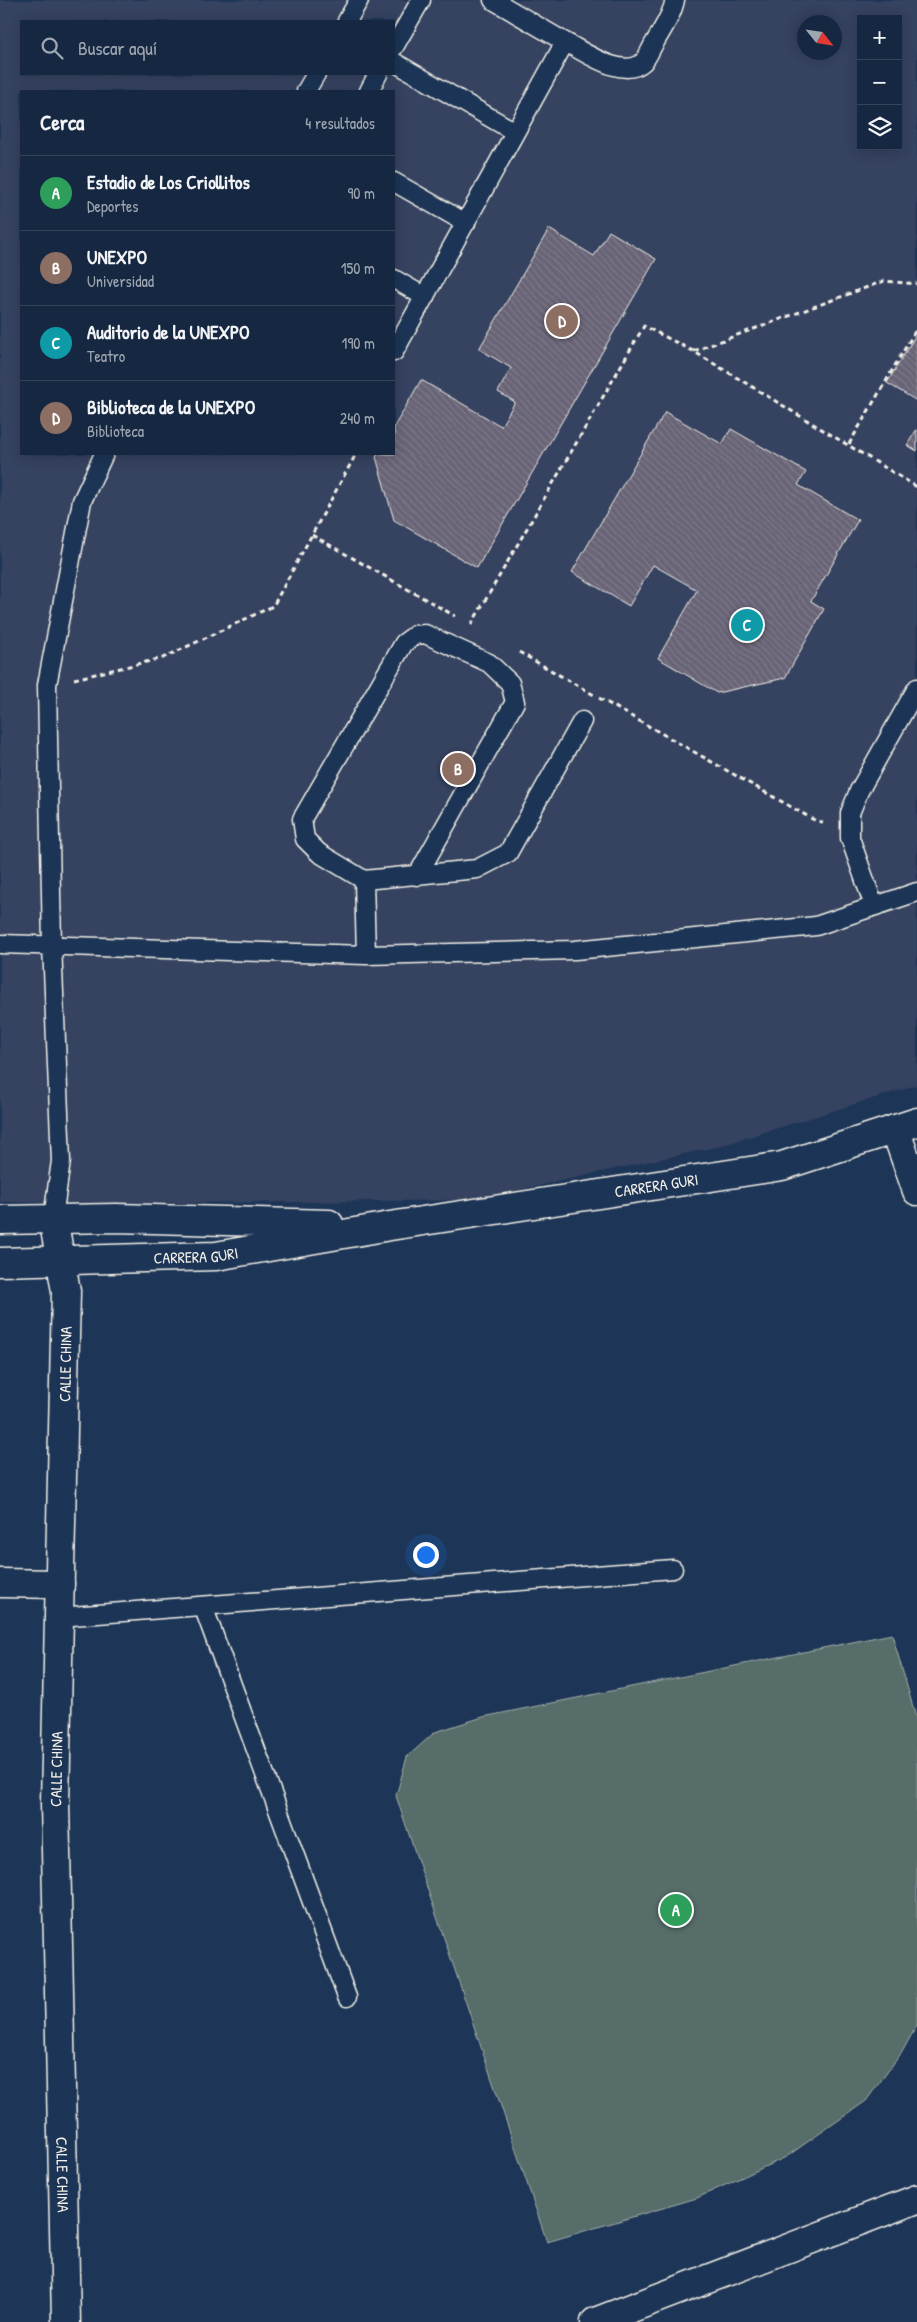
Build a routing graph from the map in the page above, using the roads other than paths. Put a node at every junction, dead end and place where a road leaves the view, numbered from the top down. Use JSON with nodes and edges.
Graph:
{"nodes":[{"id":1,"x":359,"y":0,"type":"edge"},
{"id":2,"x":421,"y":0,"type":"edge"},
{"id":3,"x":492,"y":0,"type":"edge"},
{"id":4,"x":675,"y":0,"type":"edge"},
{"id":5,"x":348,"y":20,"type":"edge"},
{"id":6,"x":565,"y":42,"type":"junction"},
{"id":7,"x":395,"y":45,"type":"edge"},
{"id":8,"x":395,"y":63,"type":"edge"},
{"id":9,"x":315,"y":75,"type":"edge"},
{"id":10,"x":377,"y":75,"type":"edge"},
{"id":11,"x":307,"y":90,"type":"edge"},
{"id":12,"x":370,"y":90,"type":"edge"},
{"id":13,"x":515,"y":132,"type":"junction"},
{"id":14,"x":395,"y":183,"type":"edge"},
{"id":15,"x":466,"y":223,"type":"junction"},
{"id":16,"x":395,"y":280,"type":"edge"},
{"id":17,"x":425,"y":297,"type":"junction"},
{"id":18,"x":395,"y":350,"type":"edge"},
{"id":19,"x":104,"y":455,"type":"edge"},
{"id":20,"x":917,"y":688,"type":"edge"},
{"id":21,"x":582,"y":721,"type":"dead end"},
{"id":22,"x":417,"y":876,"type":"junction"},
{"id":23,"x":364,"y":880,"type":"junction"},
{"id":24,"x":917,"y":892,"type":"edge"},
{"id":25,"x":874,"y":906,"type":"junction"},
{"id":26,"x":0,"y":944,"type":"edge"},
{"id":27,"x":52,"y":946,"type":"junction"},
{"id":28,"x":366,"y":956,"type":"junction"},
{"id":29,"x":906,"y":1126,"type":"edge"},
{"id":30,"x":917,"y":1191,"type":"edge"},
{"id":31,"x":53,"y":1218,"type":"junction"},
{"id":32,"x":0,"y":1220,"type":"edge"},
{"id":33,"x":390,"y":1226,"type":"junction"},
{"id":34,"x":60,"y":1259,"type":"junction"},
{"id":35,"x":0,"y":1262,"type":"edge"},
{"id":36,"x":673,"y":1569,"type":"dead end"},
{"id":37,"x":0,"y":1583,"type":"edge"},
{"id":38,"x":60,"y":1584,"type":"junction"},
{"id":39,"x":203,"y":1606,"type":"junction"},
{"id":40,"x":59,"y":1617,"type":"junction"},
{"id":41,"x":347,"y":1997,"type":"dead end"},
{"id":42,"x":917,"y":2200,"type":"edge"},
{"id":43,"x":66,"y":2322,"type":"edge"},
{"id":44,"x":596,"y":2322,"type":"edge"}],
"edges":[{"from":1,"to":5,"type":"lane"},
{"from":2,"to":7,"type":"lane"},
{"from":3,"to":6,"type":"lane"},
{"from":4,"to":6,"type":"lane"},
{"from":6,"to":13,"type":"lane"},
{"from":8,"to":13,"type":"lane"},
{"from":9,"to":11,"type":"lane"},
{"from":10,"to":12,"type":"lane"},
{"from":13,"to":15,"type":"lane"},
{"from":14,"to":15,"type":"lane"},
{"from":15,"to":17,"type":"lane"},
{"from":16,"to":17,"type":"lane"},
{"from":17,"to":18,"type":"lane"},
{"from":19,"to":27,"type":"lane"},
{"from":20,"to":25,"type":"lane"},
{"from":21,"to":22,"type":"lane"},
{"from":22,"to":23,"type":"lane"},
{"from":22,"to":23,"type":"lane"},
{"from":23,"to":28,"type":"lane"},
{"from":24,"to":25,"type":"lane"},
{"from":25,"to":28,"type":"lane"},
{"from":26,"to":27,"type":"lane"},
{"from":27,"to":28,"type":"lane"},
{"from":27,"to":31,"type":"lane"},
{"from":29,"to":30,"type":"street"},
{"from":29,"to":33,"type":"street","name":"CARRERA GURI"},
{"from":31,"to":32,"type":"street","name":"CARRERA GURI"},
{"from":31,"to":33,"type":"street","name":"CARRERA GURI"},
{"from":31,"to":34,"type":"street","name":"CALLE CHINA"},
{"from":33,"to":34,"type":"street","name":"CARRERA GURI"},
{"from":34,"to":35,"type":"street","name":"CARRERA GURI"},
{"from":34,"to":38,"type":"street","name":"CALLE CHINA"},
{"from":36,"to":39,"type":"lane"},
{"from":37,"to":38,"type":"street"},
{"from":38,"to":40,"type":"street","name":"CALLE CHINA"},
{"from":39,"to":40,"type":"lane"},
{"from":39,"to":41,"type":"lane"},
{"from":40,"to":43,"type":"street","name":"CALLE CHINA"},
{"from":42,"to":44,"type":"street"}]}
